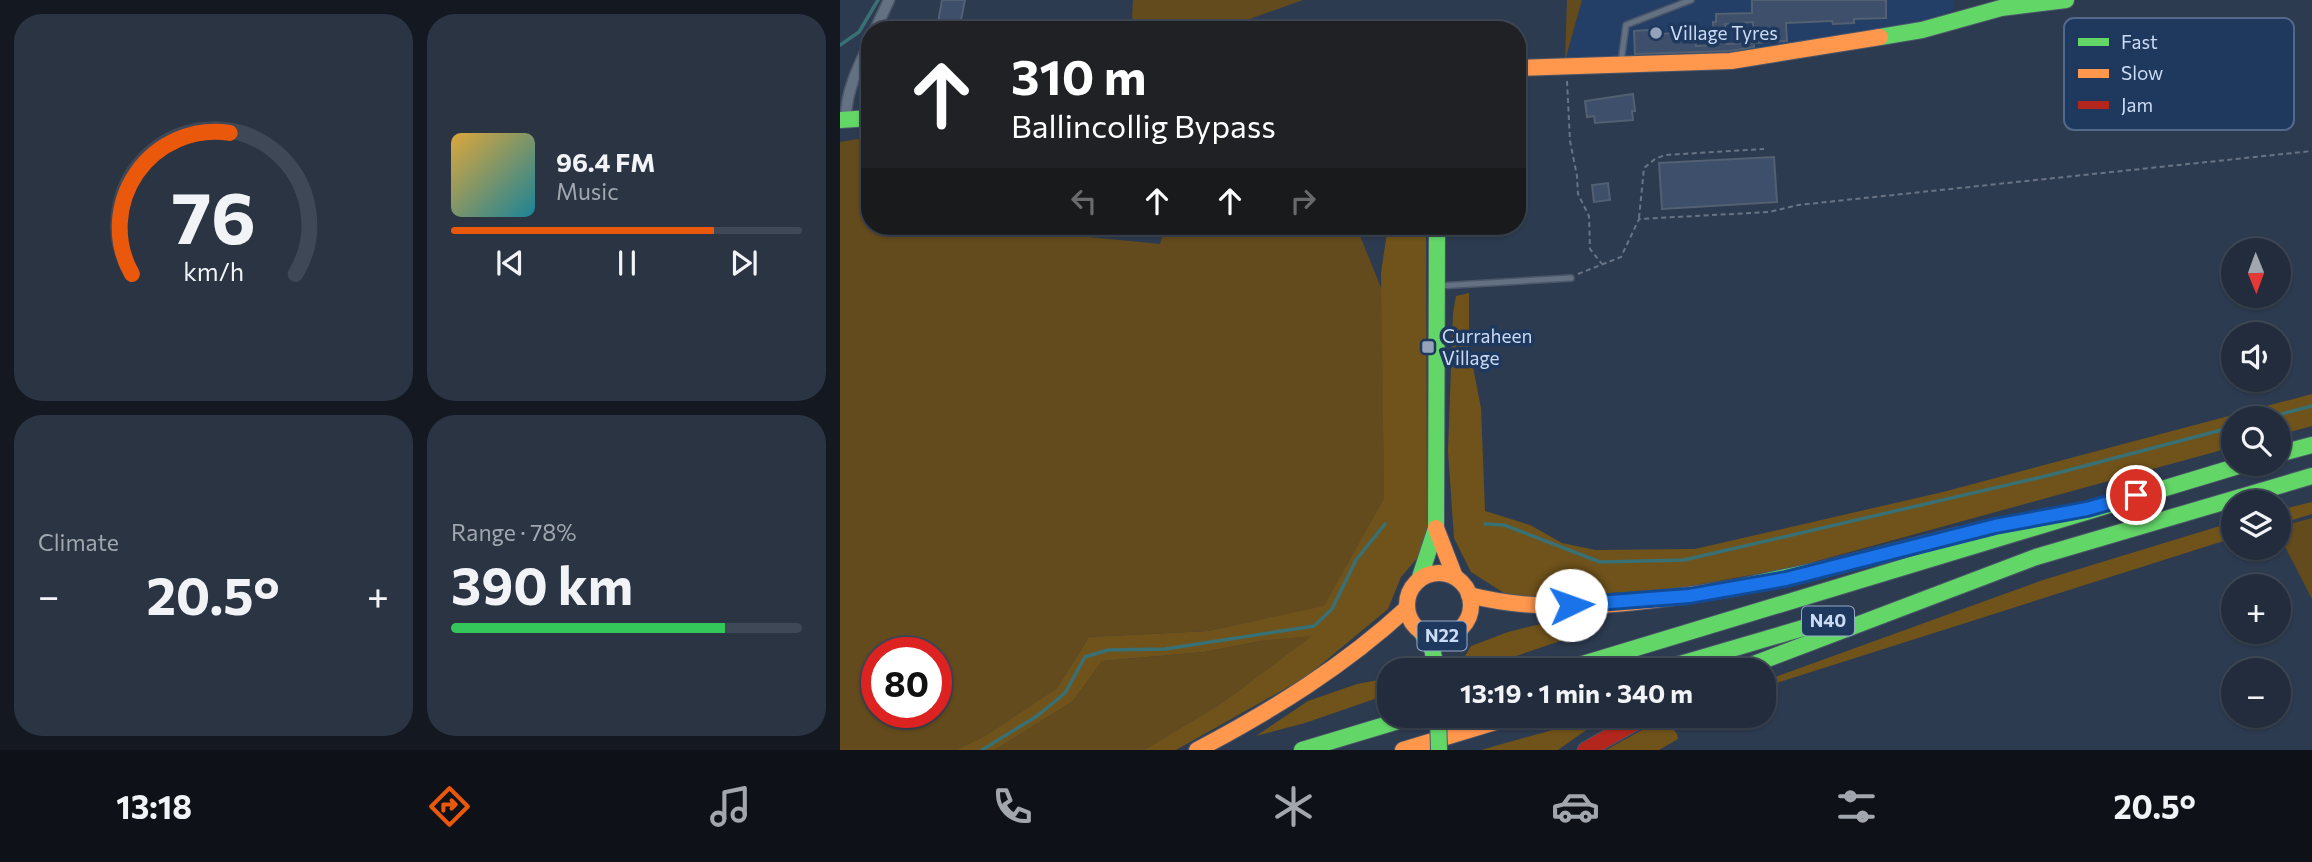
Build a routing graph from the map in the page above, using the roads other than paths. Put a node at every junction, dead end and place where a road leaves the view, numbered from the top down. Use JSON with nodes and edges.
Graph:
{"nodes":[{"id":1,"x":889,"y":0,"type":"edge"},
{"id":2,"x":1691,"y":0,"type":"edge"},
{"id":3,"x":2066,"y":0,"type":"edge"},
{"id":4,"x":879,"y":21,"type":"edge"},
{"id":5,"x":861,"y":63,"type":"edge"},
{"id":6,"x":1620,"y":65,"type":"junction"},
{"id":7,"x":1526,"y":68,"type":"edge"},
{"id":8,"x":861,"y":119,"type":"edge"},
{"id":9,"x":843,"y":120,"type":"edge"},
{"id":10,"x":1437,"y":235,"type":"edge"},
{"id":11,"x":1571,"y":278,"type":"road end"},
{"id":12,"x":1437,"y":286,"type":"junction"},
{"id":13,"x":2312,"y":445,"type":"edge"},
{"id":14,"x":2291,"y":451,"type":"edge"},
{"id":15,"x":2221,"y":471,"type":"edge"},
{"id":16,"x":2312,"y":476,"type":"edge"},
{"id":17,"x":2087,"y":509,"type":"junction"},
{"id":18,"x":1436,"y":528,"type":"junction"},
{"id":19,"x":1997,"y":571,"type":"junction"},
{"id":20,"x":1455,"y":577,"type":"junction"},
{"id":21,"x":1419,"y":580,"type":"junction"},
{"id":22,"x":1469,"y":595,"type":"junction"},
{"id":23,"x":1408,"y":608,"type":"junction"},
{"id":24,"x":1420,"y":630,"type":"junction"},
{"id":25,"x":1451,"y":634,"type":"junction"},
{"id":26,"x":1435,"y":658,"type":"edge"},
{"id":27,"x":1439,"y":658,"type":"edge"},
{"id":28,"x":1602,"y":658,"type":"edge"},
{"id":29,"x":1701,"y":658,"type":"edge"},
{"id":30,"x":1769,"y":658,"type":"edge"},
{"id":31,"x":1377,"y":727,"type":"edge"},
{"id":32,"x":1438,"y":728,"type":"edge"},
{"id":33,"x":1475,"y":728,"type":"edge"},
{"id":34,"x":1625,"y":728,"type":"edge"},
{"id":35,"x":1197,"y":750,"type":"edge"},
{"id":36,"x":1302,"y":750,"type":"edge"},
{"id":37,"x":1403,"y":750,"type":"edge"},
{"id":38,"x":1439,"y":750,"type":"edge"},
{"id":39,"x":1586,"y":750,"type":"edge"}],
"edges":[{"from":1,"to":4,"type":"street"},
{"from":2,"to":6,"type":"lane"},
{"from":3,"to":6,"type":"main road"},
{"from":5,"to":9,"type":"street"},
{"from":6,"to":7,"type":"main road"},
{"from":8,"to":9,"type":"main road"},
{"from":10,"to":12,"type":"main road"},
{"from":11,"to":12,"type":"lane"},
{"from":12,"to":18,"type":"main road"},
{"from":13,"to":14,"type":"main road"},
{"from":15,"to":17,"type":"main road","number":"N22"},
{"from":16,"to":19,"type":"main road"},
{"from":17,"to":22,"type":"main road","number":"N22"},
{"from":17,"to":28,"type":"main road","number":"N40"},
{"from":18,"to":20,"type":"main road"},
{"from":18,"to":21,"type":"main road"},
{"from":19,"to":29,"type":"main road","number":"N40"},
{"from":19,"to":30,"type":"main road"},
{"from":20,"to":21,"type":"main road"},
{"from":20,"to":22,"type":"main road","number":"N22"},
{"from":21,"to":23,"type":"main road","number":"N22"},
{"from":22,"to":25,"type":"main road","number":"N22"},
{"from":23,"to":24,"type":"main road","number":"N22"},
{"from":23,"to":35,"type":"main road"},
{"from":24,"to":25,"type":"main road","number":"N22"},
{"from":24,"to":26,"type":"main road","number":"N22"},
{"from":25,"to":27,"type":"main road","number":"N22"},
{"from":31,"to":36,"type":"main road"},
{"from":32,"to":38,"type":"main road","bridge":true},
{"from":33,"to":37,"type":"main road"},
{"from":34,"to":39,"type":"main road"}]}
